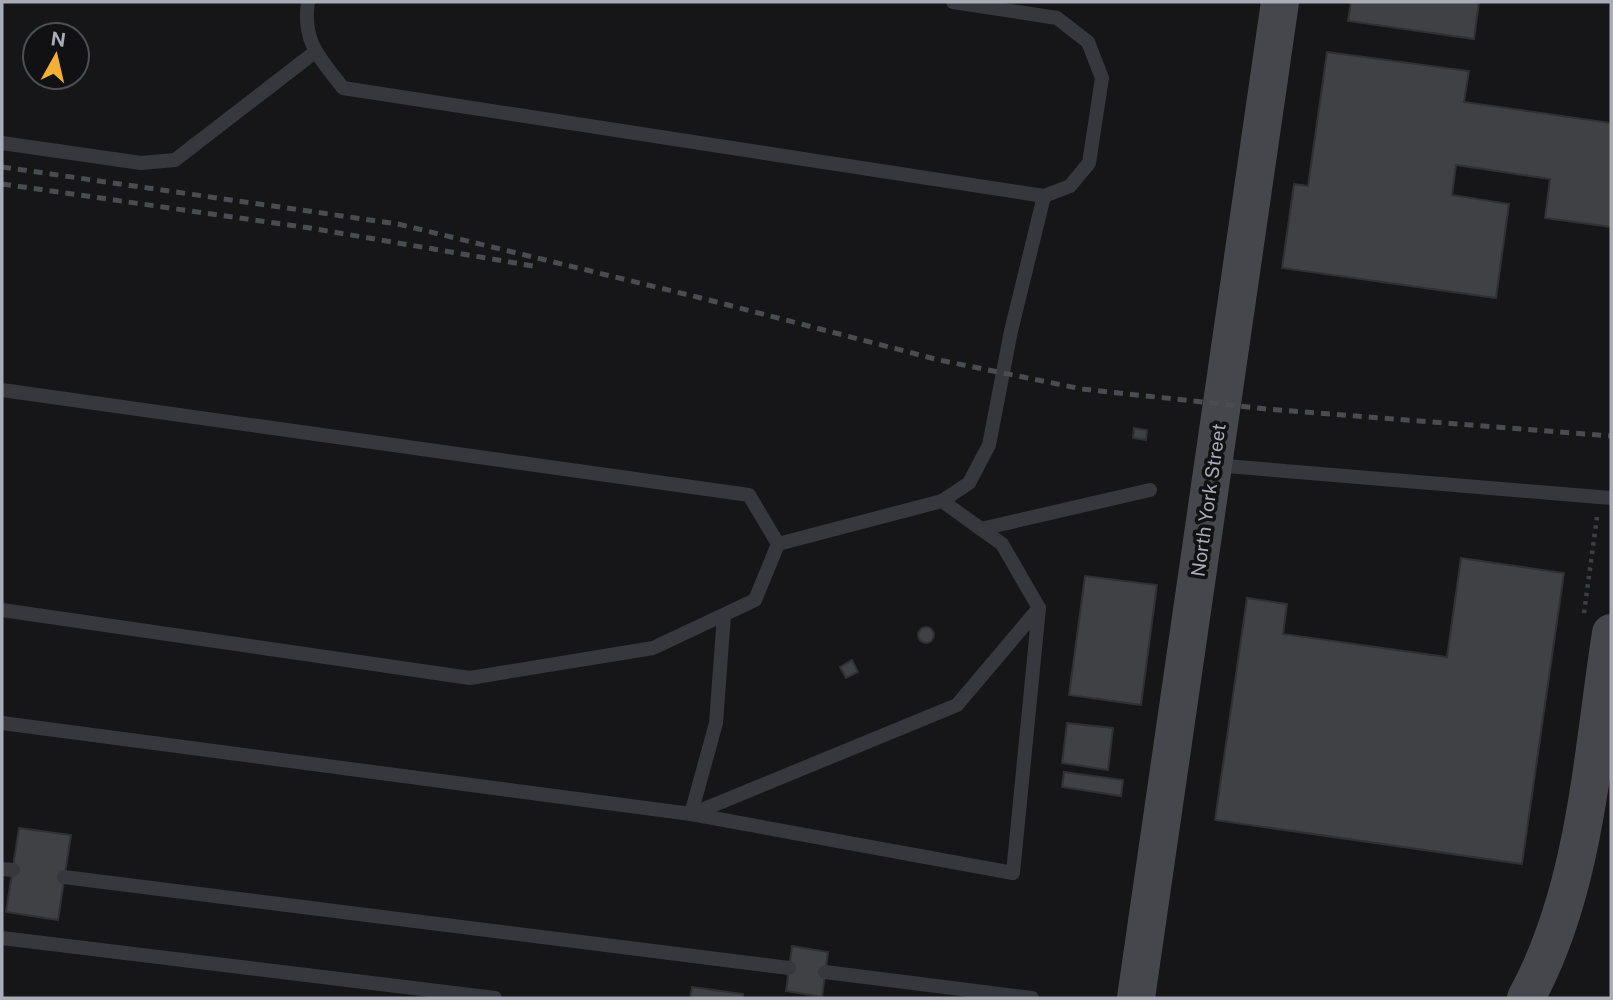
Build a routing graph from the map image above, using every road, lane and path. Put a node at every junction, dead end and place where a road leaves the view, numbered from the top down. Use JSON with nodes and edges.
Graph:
{"nodes":[{"id":1,"x":308,"y":2,"type":"edge"},
{"id":2,"x":953,"y":2,"type":"edge"},
{"id":3,"x":1280,"y":2,"type":"edge"},
{"id":4,"x":315,"y":52,"type":"junction"},
{"id":5,"x":2,"y":143,"type":"edge"},
{"id":6,"x":1044,"y":196,"type":"junction"},
{"id":7,"x":2,"y":390,"type":"edge"},
{"id":8,"x":1212,"y":465,"type":"junction"},
{"id":9,"x":1150,"y":490,"type":"dead end"},
{"id":10,"x":1611,"y":498,"type":"edge"},
{"id":11,"x":942,"y":501,"type":"junction"},
{"id":12,"x":1597,"y":513,"type":"dead end"},
{"id":13,"x":981,"y":529,"type":"junction"},
{"id":14,"x":778,"y":544,"type":"junction"},
{"id":15,"x":1039,"y":608,"type":"junction"},
{"id":16,"x":2,"y":610,"type":"edge"},
{"id":17,"x":724,"y":615,"type":"junction"},
{"id":18,"x":1597,"y":626,"type":"edge"},
{"id":19,"x":2,"y":723,"type":"edge"},
{"id":20,"x":691,"y":814,"type":"junction"},
{"id":21,"x":64,"y":877,"type":"dead end"},
{"id":22,"x":2,"y":938,"type":"edge"},
{"id":23,"x":789,"y":968,"type":"dead end"},
{"id":24,"x":825,"y":972,"type":"dead end"},
{"id":25,"x":495,"y":998,"type":"edge"},
{"id":26,"x":1032,"y":998,"type":"edge"},
{"id":27,"x":1136,"y":998,"type":"edge"},
{"id":28,"x":1527,"y":998,"type":"edge"}],
"edges":[{"from":1,"to":4,"type":"lane"},
{"from":2,"to":6,"type":"lane"},
{"from":3,"to":8,"type":"main road","name":"North York Street"},
{"from":4,"to":5,"type":"lane"},
{"from":4,"to":6,"type":"lane"},
{"from":6,"to":11,"type":"lane"},
{"from":7,"to":14,"type":"lane"},
{"from":8,"to":10,"type":"lane"},
{"from":8,"to":27,"type":"main road","name":"North York Street"},
{"from":9,"to":13,"type":"lane"},
{"from":11,"to":13,"type":"lane"},
{"from":11,"to":14,"type":"lane"},
{"from":12,"to":18,"type":"path"},
{"from":13,"to":15,"type":"lane"},
{"from":14,"to":17,"type":"lane"},
{"from":15,"to":20,"type":"lane"},
{"from":15,"to":20,"type":"lane"},
{"from":16,"to":17,"type":"lane"},
{"from":17,"to":20,"type":"lane"},
{"from":18,"to":28,"type":"main road"},
{"from":19,"to":20,"type":"lane"},
{"from":21,"to":23,"type":"lane"},
{"from":22,"to":25,"type":"lane"},
{"from":24,"to":26,"type":"lane"}]}
